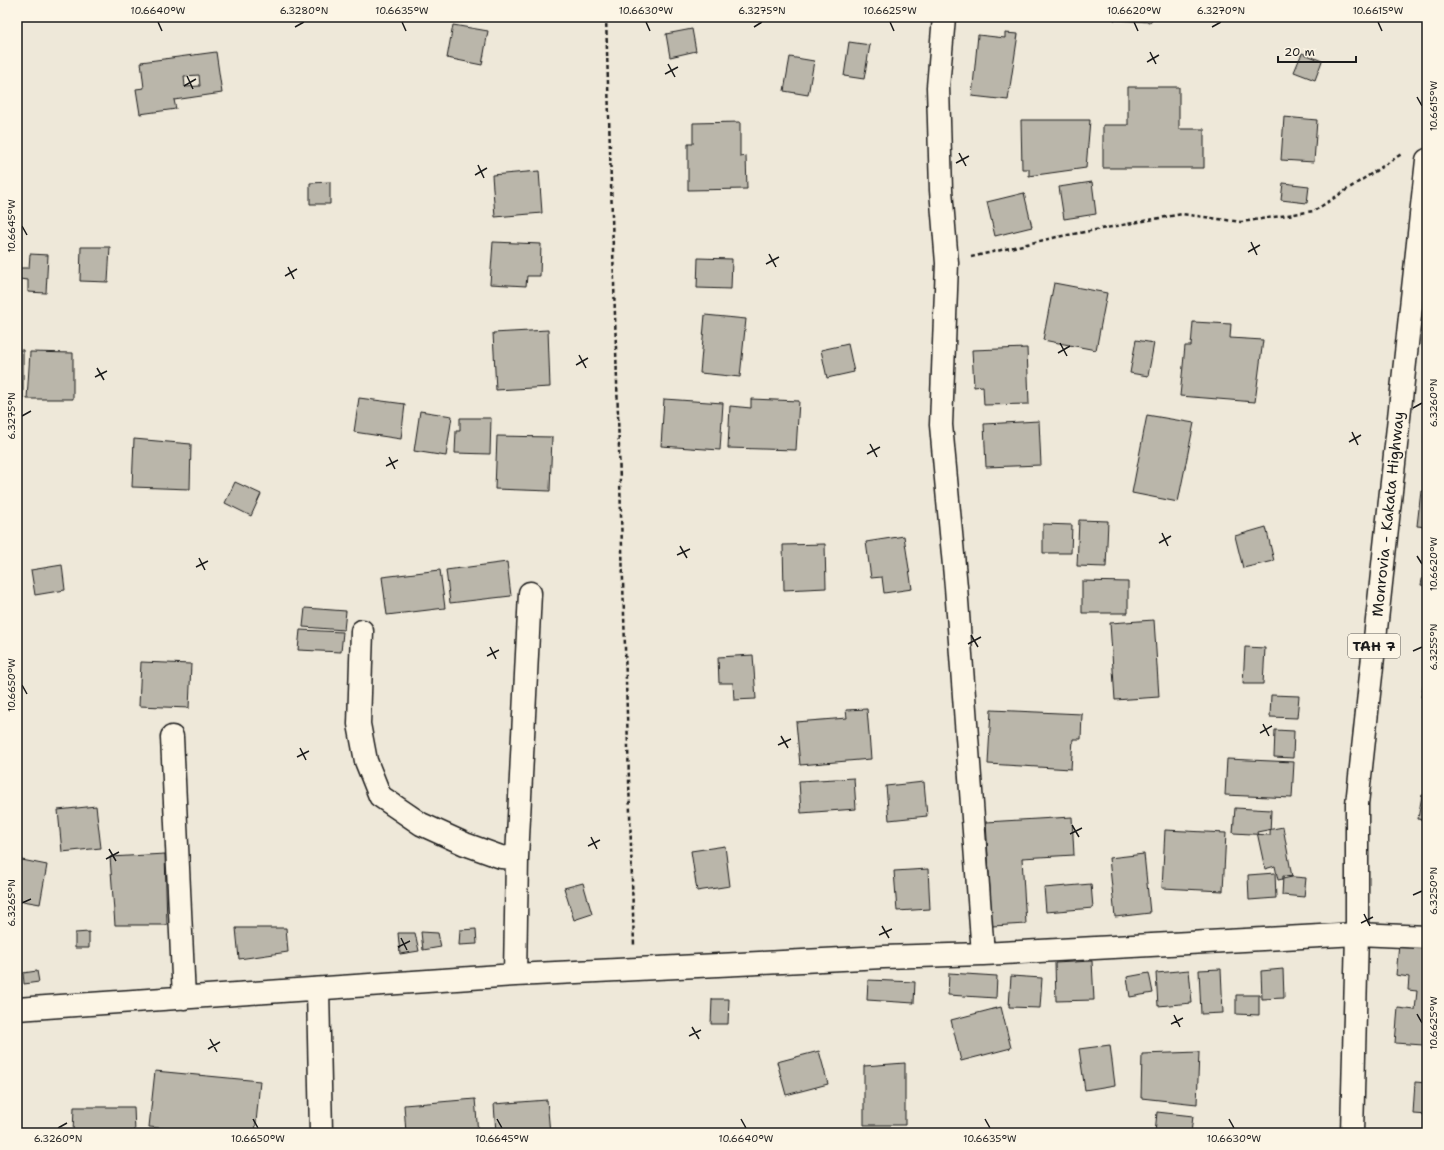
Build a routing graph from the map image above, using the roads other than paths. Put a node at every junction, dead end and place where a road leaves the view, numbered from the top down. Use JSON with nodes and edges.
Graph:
{"nodes":[{"id":1,"x":944,"y":17,"type":"edge"},
{"id":2,"x":1427,"y":160,"type":"edge"},
{"id":3,"x":530,"y":593,"type":"dead end"},
{"id":4,"x":362,"y":631,"type":"dead end"},
{"id":5,"x":172,"y":737,"type":"dead end"},
{"id":6,"x":517,"y":858,"type":"junction"},
{"id":7,"x":1357,"y":934,"type":"junction"},
{"id":8,"x":1427,"y":937,"type":"edge"},
{"id":9,"x":983,"y":954,"type":"junction"},
{"id":10,"x":515,"y":975,"type":"junction"},
{"id":11,"x":318,"y":989,"type":"junction"},
{"id":12,"x":184,"y":998,"type":"junction"},
{"id":13,"x":17,"y":1009,"type":"edge"},
{"id":14,"x":321,"y":1133,"type":"edge"},
{"id":15,"x":1352,"y":1133,"type":"edge"}],
"edges":[{"from":1,"to":9,"type":"main road"},
{"from":2,"to":7,"type":"main road","name":"Monrovia - Kakata Highway","number":"TAH 7"},
{"from":3,"to":6,"type":"main road"},
{"from":4,"to":6,"type":"main road"},
{"from":5,"to":12,"type":"main road"},
{"from":6,"to":10,"type":"main road"},
{"from":7,"to":8,"type":"main road"},
{"from":7,"to":9,"type":"main road"},
{"from":7,"to":15,"type":"main road","name":"Monrovia - Kakata Highway","number":"TAH 7"},
{"from":9,"to":10,"type":"main road"},
{"from":10,"to":11,"type":"main road"},
{"from":11,"to":12,"type":"main road"},
{"from":11,"to":14,"type":"main road"},
{"from":12,"to":13,"type":"main road"}]}
